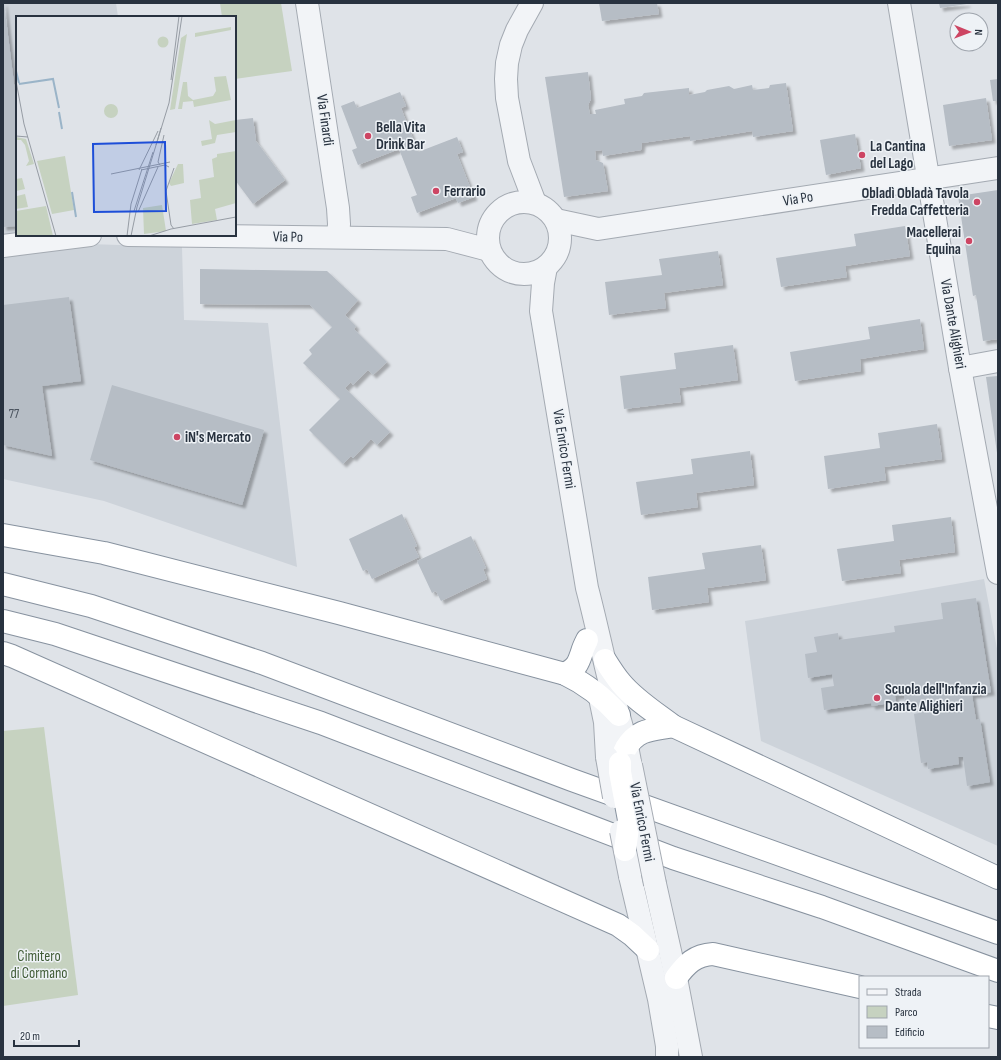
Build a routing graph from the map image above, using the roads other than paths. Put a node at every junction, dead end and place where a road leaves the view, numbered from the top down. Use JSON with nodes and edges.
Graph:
{"nodes":[{"id":1,"x":308,"y":3,"type":"edge"},
{"id":2,"x":532,"y":3,"type":"edge"},
{"id":3,"x":899,"y":3,"type":"edge"},
{"id":4,"x":519,"y":160,"type":"junction"},
{"id":5,"x":998,"y":168,"type":"edge"},
{"id":6,"x":929,"y":179,"type":"junction"},
{"id":7,"x":535,"y":203,"type":"junction"},
{"id":8,"x":498,"y":214,"type":"junction"},
{"id":9,"x":556,"y":220,"type":"junction"},
{"id":10,"x":598,"y":229,"type":"junction"},
{"id":11,"x":82,"y":236,"type":"edge"},
{"id":12,"x":233,"y":236,"type":"edge"},
{"id":13,"x":338,"y":237,"type":"junction"},
{"id":14,"x":447,"y":239,"type":"junction"},
{"id":15,"x":3,"y":246,"type":"edge"},
{"id":16,"x":489,"y":250,"type":"junction"},
{"id":17,"x":551,"y":260,"type":"junction"},
{"id":18,"x":509,"y":272,"type":"junction"},
{"id":19,"x":541,"y":311,"type":"junction"},
{"id":20,"x":998,"y":361,"type":"edge"},
{"id":21,"x":960,"y":368,"type":"junction"},
{"id":22,"x":3,"y":535,"type":"edge"},
{"id":23,"x":998,"y":573,"type":"edge"},
{"id":24,"x":3,"y":584,"type":"edge"},
{"id":25,"x":587,"y":588,"type":"junction"},
{"id":26,"x":3,"y":621,"type":"edge"},
{"id":27,"x":587,"y":640,"type":"junction"},
{"id":28,"x":3,"y":653,"type":"edge"},
{"id":29,"x":605,"y":660,"type":"junction"},
{"id":30,"x":565,"y":674,"type":"junction"},
{"id":31,"x":599,"y":695,"type":"junction"},
{"id":32,"x":619,"y":715,"type":"junction"},
{"id":33,"x":673,"y":726,"type":"junction"},
{"id":34,"x":621,"y":758,"type":"junction"},
{"id":35,"x":625,"y":850,"type":"joint"},
{"id":36,"x":998,"y":878,"type":"edge"},
{"id":37,"x":998,"y":933,"type":"edge"},
{"id":38,"x":648,"y":950,"type":"junction"},
{"id":39,"x":998,"y":971,"type":"edge"},
{"id":40,"x":676,"y":978,"type":"junction"},
{"id":41,"x":859,"y":987,"type":"edge"},
{"id":42,"x":668,"y":1057,"type":"edge"},
{"id":43,"x":691,"y":1057,"type":"edge"}],
"edges":[{"from":1,"to":13,"type":"street","name":"Via Finardi"},
{"from":2,"to":4,"type":"street"},
{"from":3,"to":6,"type":"street","name":"Via Dante Alighieri"},
{"from":4,"to":7,"type":"street"},
{"from":4,"to":8,"type":"street"},
{"from":5,"to":6,"type":"street","name":"Via Po"},
{"from":6,"to":10,"type":"street","name":"Via Po"},
{"from":6,"to":21,"type":"street","name":"Via Dante Alighieri"},
{"from":7,"to":8,"type":"street"},
{"from":7,"to":9,"type":"street"},
{"from":8,"to":14,"type":"street","name":"Via Po"},
{"from":8,"to":16,"type":"street"},
{"from":9,"to":10,"type":"street","name":"Via Po"},
{"from":9,"to":17,"type":"street"},
{"from":10,"to":17,"type":"street","name":"Via Po"},
{"from":11,"to":15,"type":"street"},
{"from":12,"to":13,"type":"street","name":"Via Po"},
{"from":13,"to":14,"type":"street","name":"Via Po"},
{"from":14,"to":16,"type":"street","name":"Via Po"},
{"from":16,"to":18,"type":"street"},
{"from":17,"to":18,"type":"street"},
{"from":17,"to":19,"type":"street","name":"Via Enrico Fermi"},
{"from":18,"to":19,"type":"street","name":"Via Enrico Fermi"},
{"from":19,"to":25,"type":"street","name":"Via Enrico Fermi"},
{"from":20,"to":21,"type":"street"},
{"from":21,"to":23,"type":"street","name":"Via Dante Alighieri"},
{"from":22,"to":30,"type":"highway"},
{"from":24,"to":37,"type":"highway"},
{"from":25,"to":27,"type":"street","name":"Via Enrico Fermi"},
{"from":25,"to":29,"type":"street","name":"Via Enrico Fermi"},
{"from":26,"to":39,"type":"highway"},
{"from":27,"to":30,"type":"highway"},
{"from":27,"to":31,"type":"street","name":"Via Enrico Fermi"},
{"from":28,"to":38,"type":"highway"},
{"from":29,"to":32,"type":"street","name":"Via Enrico Fermi"},
{"from":29,"to":33,"type":"highway"},
{"from":30,"to":31,"type":"highway"},
{"from":31,"to":32,"type":"highway"},
{"from":31,"to":34,"type":"street","name":"Via Enrico Fermi"},
{"from":32,"to":34,"type":"street","name":"Via Enrico Fermi"},
{"from":33,"to":34,"type":"highway"},
{"from":33,"to":36,"type":"highway"},
{"from":34,"to":35,"type":"highway","bridge":true},
{"from":34,"to":40,"type":"street","name":"Via Enrico Fermi","bridge":true},
{"from":35,"to":38,"type":"street","name":"Via Enrico Fermi","bridge":true},
{"from":38,"to":42,"type":"street","name":"Via Enrico Fermi"},
{"from":40,"to":41,"type":"highway"},
{"from":40,"to":43,"type":"street","name":"Via Enrico Fermi"}]}
